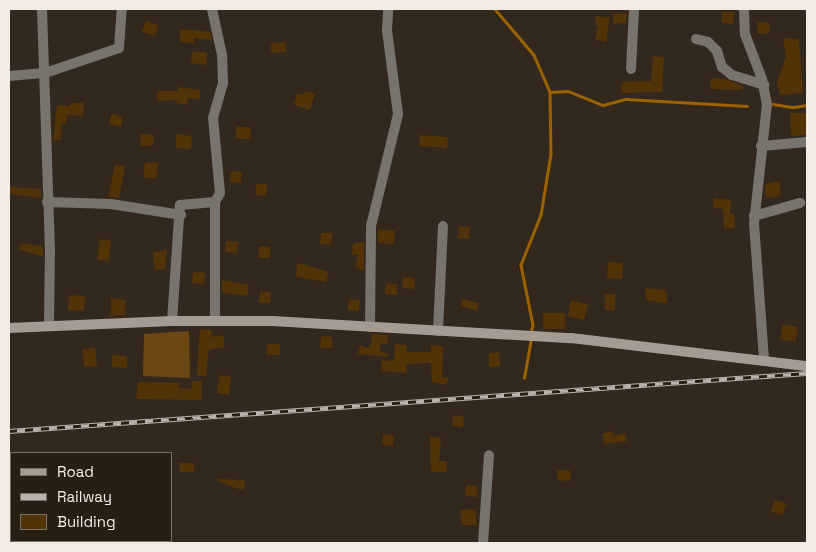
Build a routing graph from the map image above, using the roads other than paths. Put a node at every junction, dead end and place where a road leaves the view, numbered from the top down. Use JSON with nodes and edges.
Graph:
{"nodes":[{"id":1,"x":42,"y":9,"type":"edge"},
{"id":2,"x":122,"y":9,"type":"edge"},
{"id":3,"x":212,"y":9,"type":"edge"},
{"id":4,"x":388,"y":9,"type":"edge"},
{"id":5,"x":634,"y":9,"type":"edge"},
{"id":6,"x":744,"y":9,"type":"edge"},
{"id":7,"x":696,"y":39,"type":"dead end"},
{"id":8,"x":631,"y":69,"type":"dead end"},
{"id":9,"x":45,"y":73,"type":"junction"},
{"id":10,"x":9,"y":76,"type":"edge"},
{"id":11,"x":764,"y":85,"type":"junction"},
{"id":12,"x":807,"y":142,"type":"edge"},
{"id":13,"x":761,"y":146,"type":"junction"},
{"id":14,"x":47,"y":202,"type":"junction"},
{"id":15,"x":215,"y":202,"type":"junction"},
{"id":16,"x":800,"y":203,"type":"dead end"},
{"id":17,"x":181,"y":215,"type":"junction"},
{"id":18,"x":754,"y":216,"type":"junction"},
{"id":19,"x":443,"y":226,"type":"dead end"},
{"id":20,"x":172,"y":320,"type":"junction"},
{"id":21,"x":215,"y":321,"type":"junction"},
{"id":22,"x":49,"y":326,"type":"junction"},
{"id":23,"x":370,"y":327,"type":"junction"},
{"id":24,"x":9,"y":328,"type":"edge"},
{"id":25,"x":438,"y":331,"type":"junction"},
{"id":26,"x":764,"y":359,"type":"junction"},
{"id":27,"x":807,"y":366,"type":"edge"},
{"id":28,"x":490,"y":455,"type":"dead end"},
{"id":29,"x":483,"y":543,"type":"edge"}],
"edges":[{"from":1,"to":9,"type":"street"},
{"from":2,"to":9,"type":"street"},
{"from":3,"to":15,"type":"street"},
{"from":4,"to":23,"type":"street"},
{"from":5,"to":8,"type":"street"},
{"from":6,"to":11,"type":"street"},
{"from":7,"to":11,"type":"street"},
{"from":9,"to":10,"type":"street"},
{"from":9,"to":14,"type":"street"},
{"from":11,"to":13,"type":"street"},
{"from":12,"to":13,"type":"street"},
{"from":13,"to":18,"type":"street"},
{"from":14,"to":17,"type":"street"},
{"from":14,"to":22,"type":"street"},
{"from":15,"to":17,"type":"street"},
{"from":15,"to":21,"type":"street"},
{"from":16,"to":18,"type":"street"},
{"from":17,"to":20,"type":"street"},
{"from":18,"to":26,"type":"street"},
{"from":19,"to":25,"type":"street"},
{"from":20,"to":21,"type":"main road"},
{"from":20,"to":22,"type":"main road"},
{"from":21,"to":23,"type":"main road"},
{"from":22,"to":24,"type":"main road"},
{"from":23,"to":25,"type":"main road"},
{"from":25,"to":26,"type":"main road"},
{"from":26,"to":27,"type":"main road"},
{"from":28,"to":29,"type":"street"}]}
